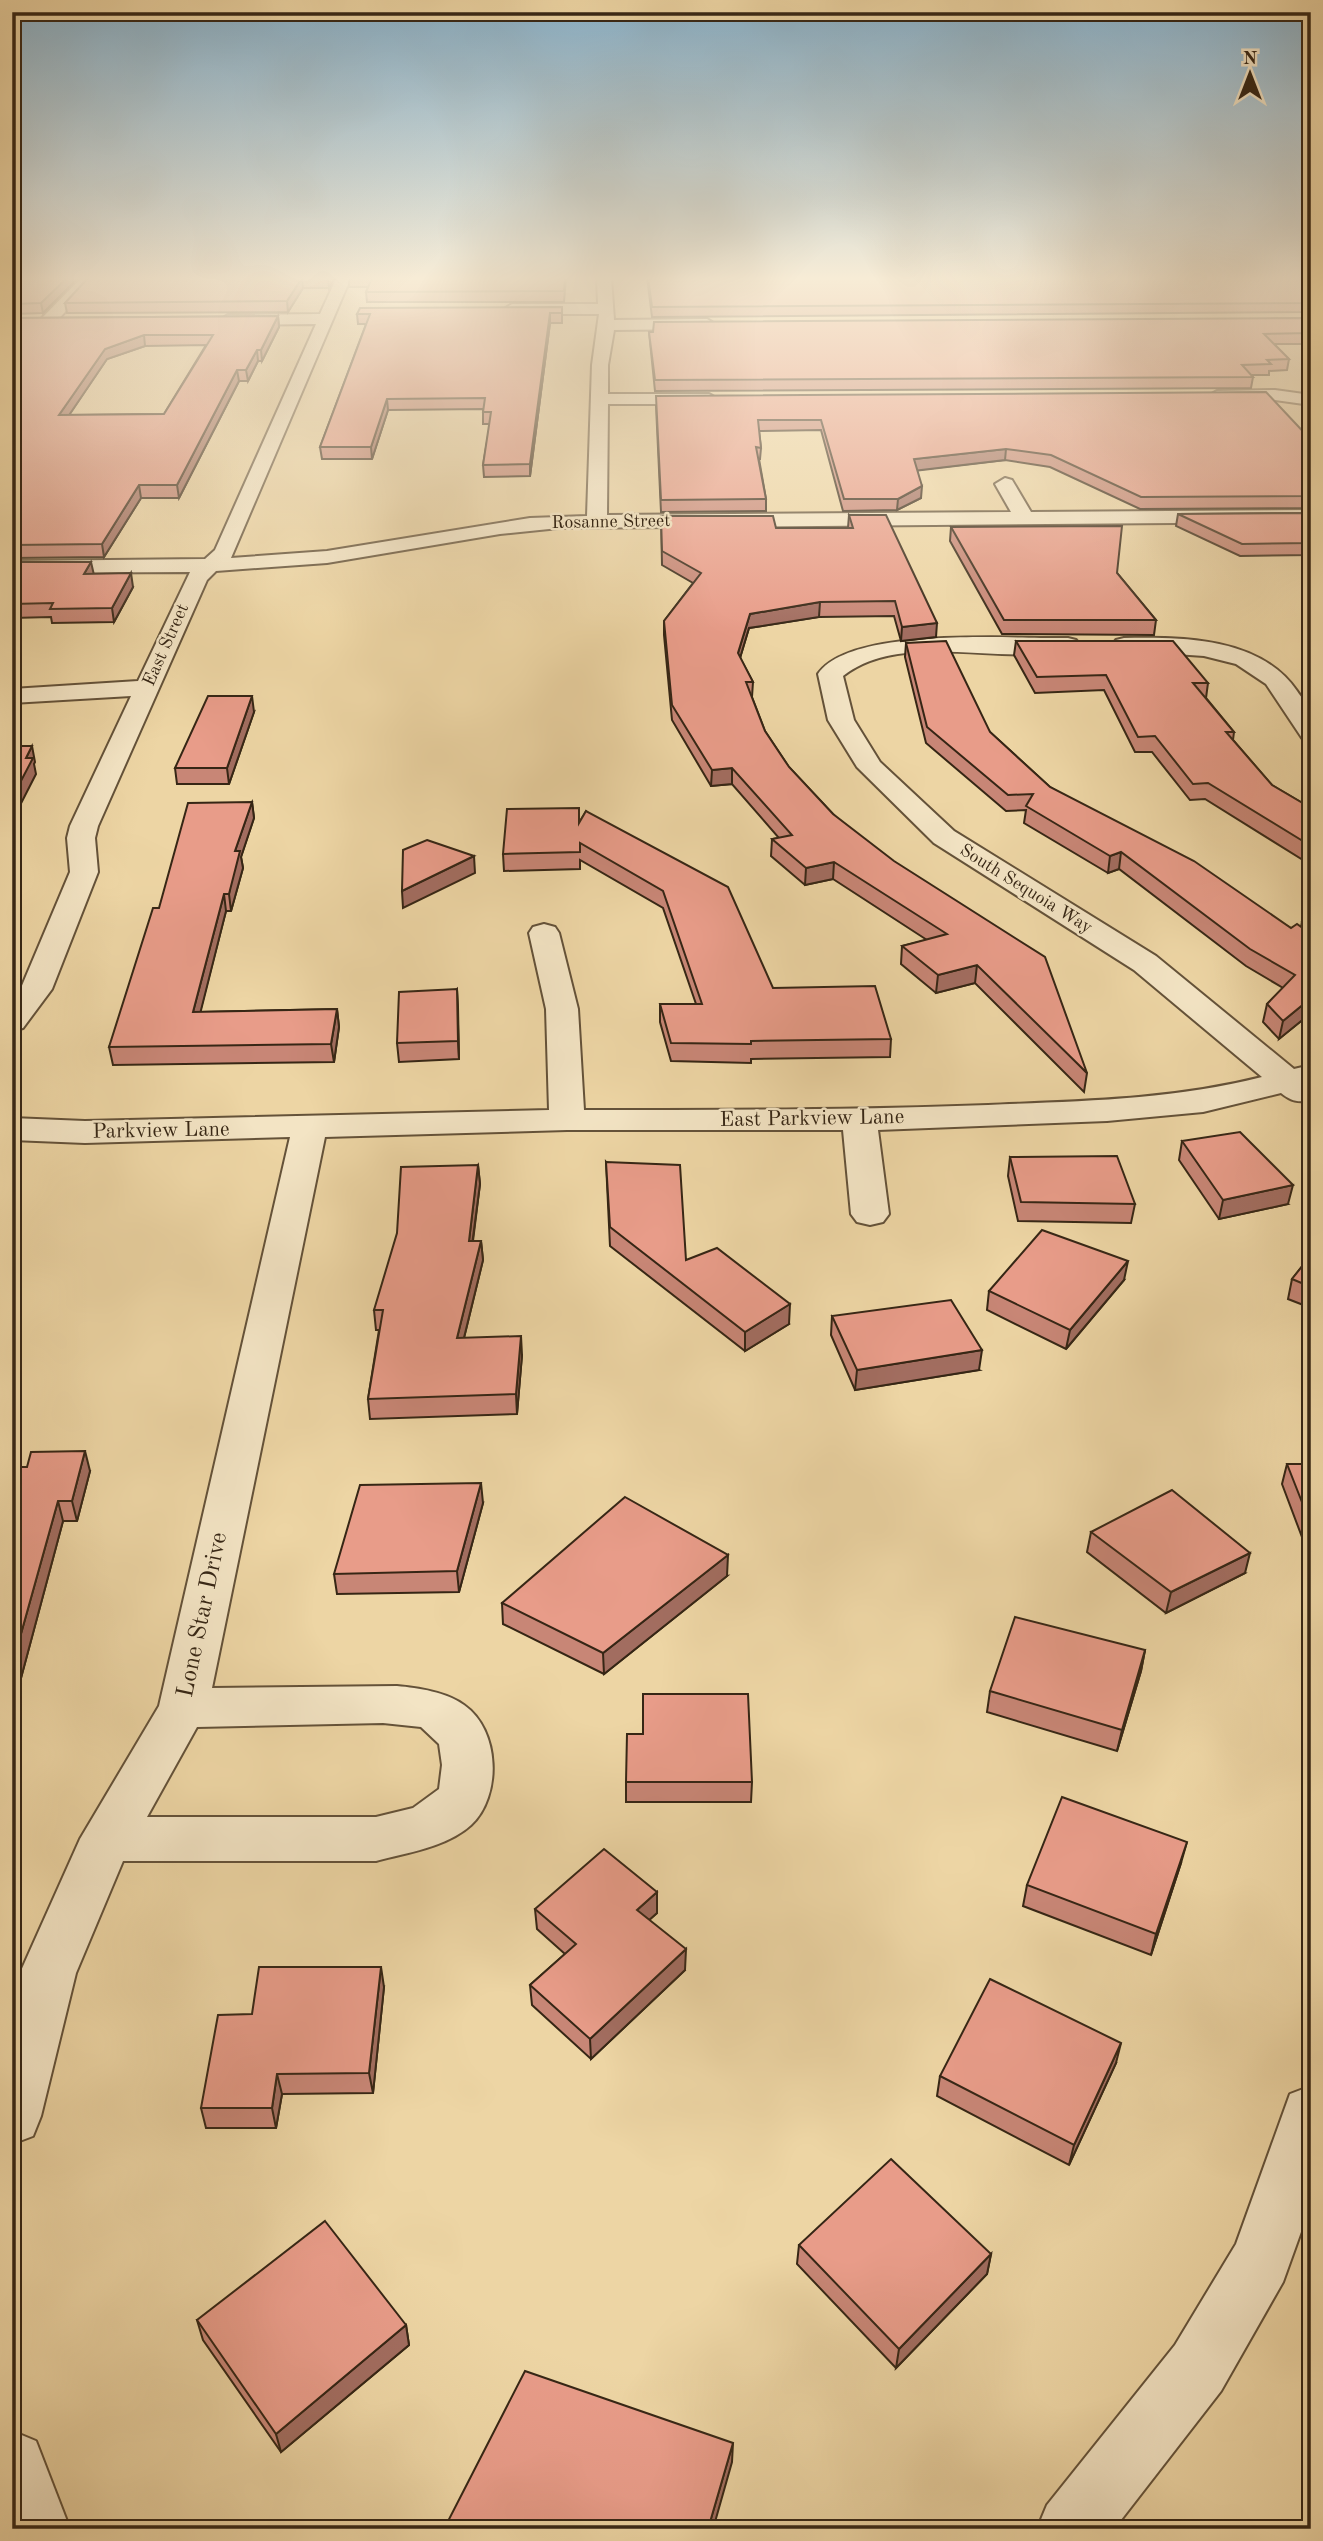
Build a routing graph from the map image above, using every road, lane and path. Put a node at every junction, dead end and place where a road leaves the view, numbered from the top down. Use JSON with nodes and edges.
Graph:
{"nodes":[{"id":1,"x":296,"y":396,"type":"edge"},
{"id":2,"x":599,"y":396,"type":"edge"},
{"id":3,"x":1194,"y":396,"type":"edge"},
{"id":4,"x":1228,"y":396,"type":"edge"},
{"id":5,"x":1279,"y":396,"type":"edge"},
{"id":6,"x":733,"y":398,"type":"edge"},
{"id":7,"x":599,"y":399,"type":"junction"},
{"id":8,"x":1311,"y":400,"type":"edge"},
{"id":9,"x":1005,"y":484,"type":"dead end"},
{"id":10,"x":1311,"y":516,"type":"edge"},
{"id":11,"x":1024,"y":518,"type":"junction"},
{"id":12,"x":597,"y":521,"type":"junction"},
{"id":13,"x":208,"y":564,"type":"junction"},
{"id":14,"x":12,"y":567,"type":"edge"},
{"id":15,"x":146,"y":688,"type":"junction"},
{"id":16,"x":12,"y":696,"type":"edge"},
{"id":17,"x":1311,"y":733,"type":"edge"},
{"id":18,"x":544,"y":933,"type":"dead end"},
{"id":19,"x":12,"y":1021,"type":"edge"},
{"id":20,"x":1303,"y":1085,"type":"edge"},
{"id":21,"x":567,"y":1120,"type":"junction"},
{"id":22,"x":859,"y":1120,"type":"junction"},
{"id":23,"x":12,"y":1129,"type":"edge"},
{"id":24,"x":309,"y":1129,"type":"junction"},
{"id":25,"x":870,"y":1214,"type":"dead end"},
{"id":26,"x":183,"y":1708,"type":"junction"},
{"id":27,"x":108,"y":1839,"type":"junction"},
{"id":28,"x":1311,"y":2114,"type":"edge"},
{"id":29,"x":12,"y":2116,"type":"edge"},
{"id":30,"x":12,"y":2465,"type":"edge"},
{"id":31,"x":36,"y":2529,"type":"edge"},
{"id":32,"x":1071,"y":2529,"type":"edge"}],
"edges":[{"from":1,"to":13,"type":"street","name":"East Street"},
{"from":2,"to":7,"type":"street"},
{"from":3,"to":4,"type":"street"},
{"from":5,"to":8,"type":"street"},
{"from":6,"to":7,"type":"street"},
{"from":7,"to":12,"type":"street"},
{"from":9,"to":11,"type":"street"},
{"from":10,"to":11,"type":"street","name":"Rosanne Street"},
{"from":11,"to":12,"type":"street","name":"Rosanne Street"},
{"from":12,"to":13,"type":"street","name":"Rosanne Street"},
{"from":13,"to":14,"type":"street","name":"Rosanne Street"},
{"from":13,"to":15,"type":"street","name":"East Street"},
{"from":15,"to":16,"type":"street"},
{"from":15,"to":19,"type":"street","name":"East Street"},
{"from":17,"to":20,"type":"street","name":"South Sequoia Way"},
{"from":18,"to":21,"type":"street"},
{"from":20,"to":22,"type":"street","name":"East Parkview Lane"},
{"from":21,"to":22,"type":"street","name":"East Parkview Lane"},
{"from":21,"to":24,"type":"street","name":"East Parkview Lane"},
{"from":22,"to":25,"type":"street"},
{"from":23,"to":24,"type":"street","name":"Parkview Lane"},
{"from":24,"to":26,"type":"street","name":"Lone Star Drive"},
{"from":26,"to":27,"type":"street","name":"Lone Star Drive"},
{"from":26,"to":27,"type":"street"},
{"from":27,"to":29,"type":"street","name":"Lone Star Drive"},
{"from":28,"to":32,"type":"street"},
{"from":30,"to":31,"type":"street"}]}
